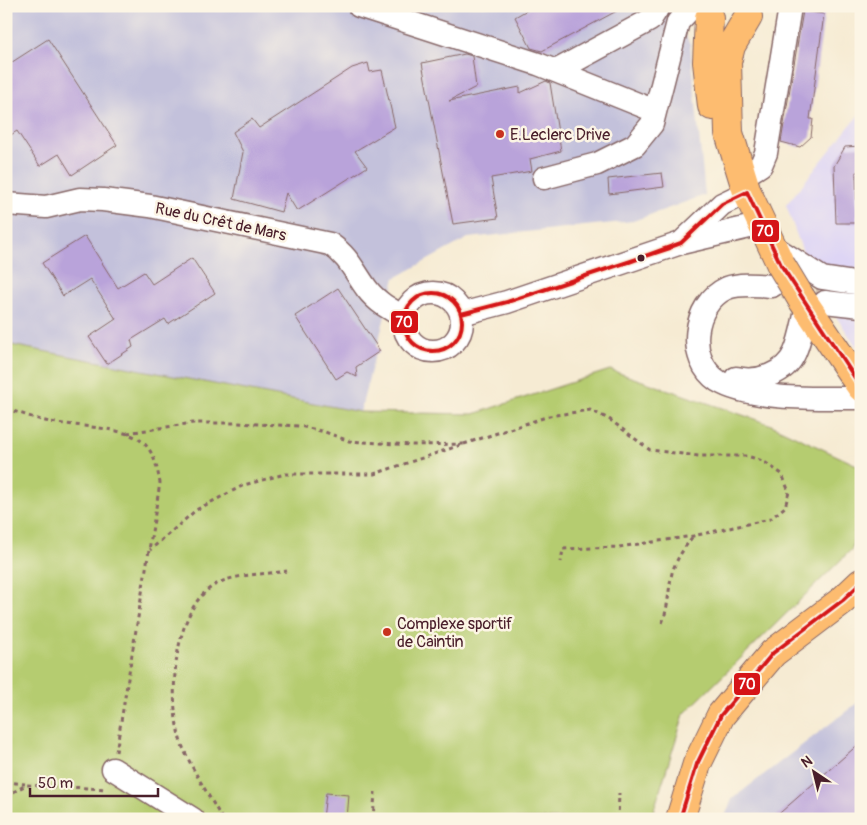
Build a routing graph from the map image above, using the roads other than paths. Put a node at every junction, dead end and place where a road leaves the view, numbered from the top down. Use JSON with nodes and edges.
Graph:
{"nodes":[{"id":1,"x":358,"y":6,"type":"edge"},
{"id":2,"x":657,"y":6,"type":"edge"},
{"id":3,"x":790,"y":7,"type":"edge"},
{"id":4,"x":698,"y":10,"type":"edge"},
{"id":5,"x":754,"y":12,"type":"edge"},
{"id":6,"x":556,"y":71,"type":"junction"},
{"id":7,"x":655,"y":111,"type":"junction"},
{"id":8,"x":544,"y":178,"type":"dead end"},
{"id":9,"x":744,"y":184,"type":"junction"},
{"id":10,"x":6,"y":204,"type":"edge"},
{"id":11,"x":681,"y":243,"type":"junction"},
{"id":12,"x":791,"y":279,"type":"junction"},
{"id":13,"x":861,"y":284,"type":"edge"},
{"id":14,"x":861,"y":298,"type":"edge"},
{"id":15,"x":861,"y":306,"type":"edge"},
{"id":16,"x":461,"y":314,"type":"junction"},
{"id":17,"x":404,"y":316,"type":"junction"},
{"id":18,"x":861,"y":387,"type":"edge"},
{"id":19,"x":861,"y":398,"type":"edge"},
{"id":20,"x":861,"y":583,"type":"edge"},
{"id":21,"x":861,"y":605,"type":"edge"},
{"id":22,"x":813,"y":623,"type":"junction"},
{"id":23,"x":113,"y":769,"type":"road end"},
{"id":24,"x":193,"y":819,"type":"edge"},
{"id":25,"x":680,"y":819,"type":"edge"}],
"edges":[{"from":1,"to":6,"type":"street"},
{"from":2,"to":6,"type":"street"},
{"from":3,"to":9,"type":"street"},
{"from":4,"to":5,"type":"main road"},
{"from":4,"to":7,"type":"street"},
{"from":4,"to":9,"type":"main road"},
{"from":5,"to":9,"type":"main road"},
{"from":6,"to":7,"type":"street"},
{"from":7,"to":8,"type":"street"},
{"from":9,"to":11,"type":"street"},
{"from":9,"to":12,"type":"main road"},
{"from":10,"to":17,"type":"street","name":"Rue du Crêt de Mars"},
{"from":11,"to":12,"type":"street"},
{"from":11,"to":16,"type":"street"},
{"from":12,"to":13,"type":"street"},
{"from":12,"to":14,"type":"street"},
{"from":12,"to":15,"type":"street"},
{"from":12,"to":18,"type":"main road"},
{"from":12,"to":19,"type":"street"},
{"from":16,"to":17,"type":"street"},
{"from":16,"to":17,"type":"street"},
{"from":20,"to":22,"type":"main road"},
{"from":21,"to":22,"type":"main road"},
{"from":22,"to":25,"type":"main road"},
{"from":23,"to":24,"type":"street"}]}
